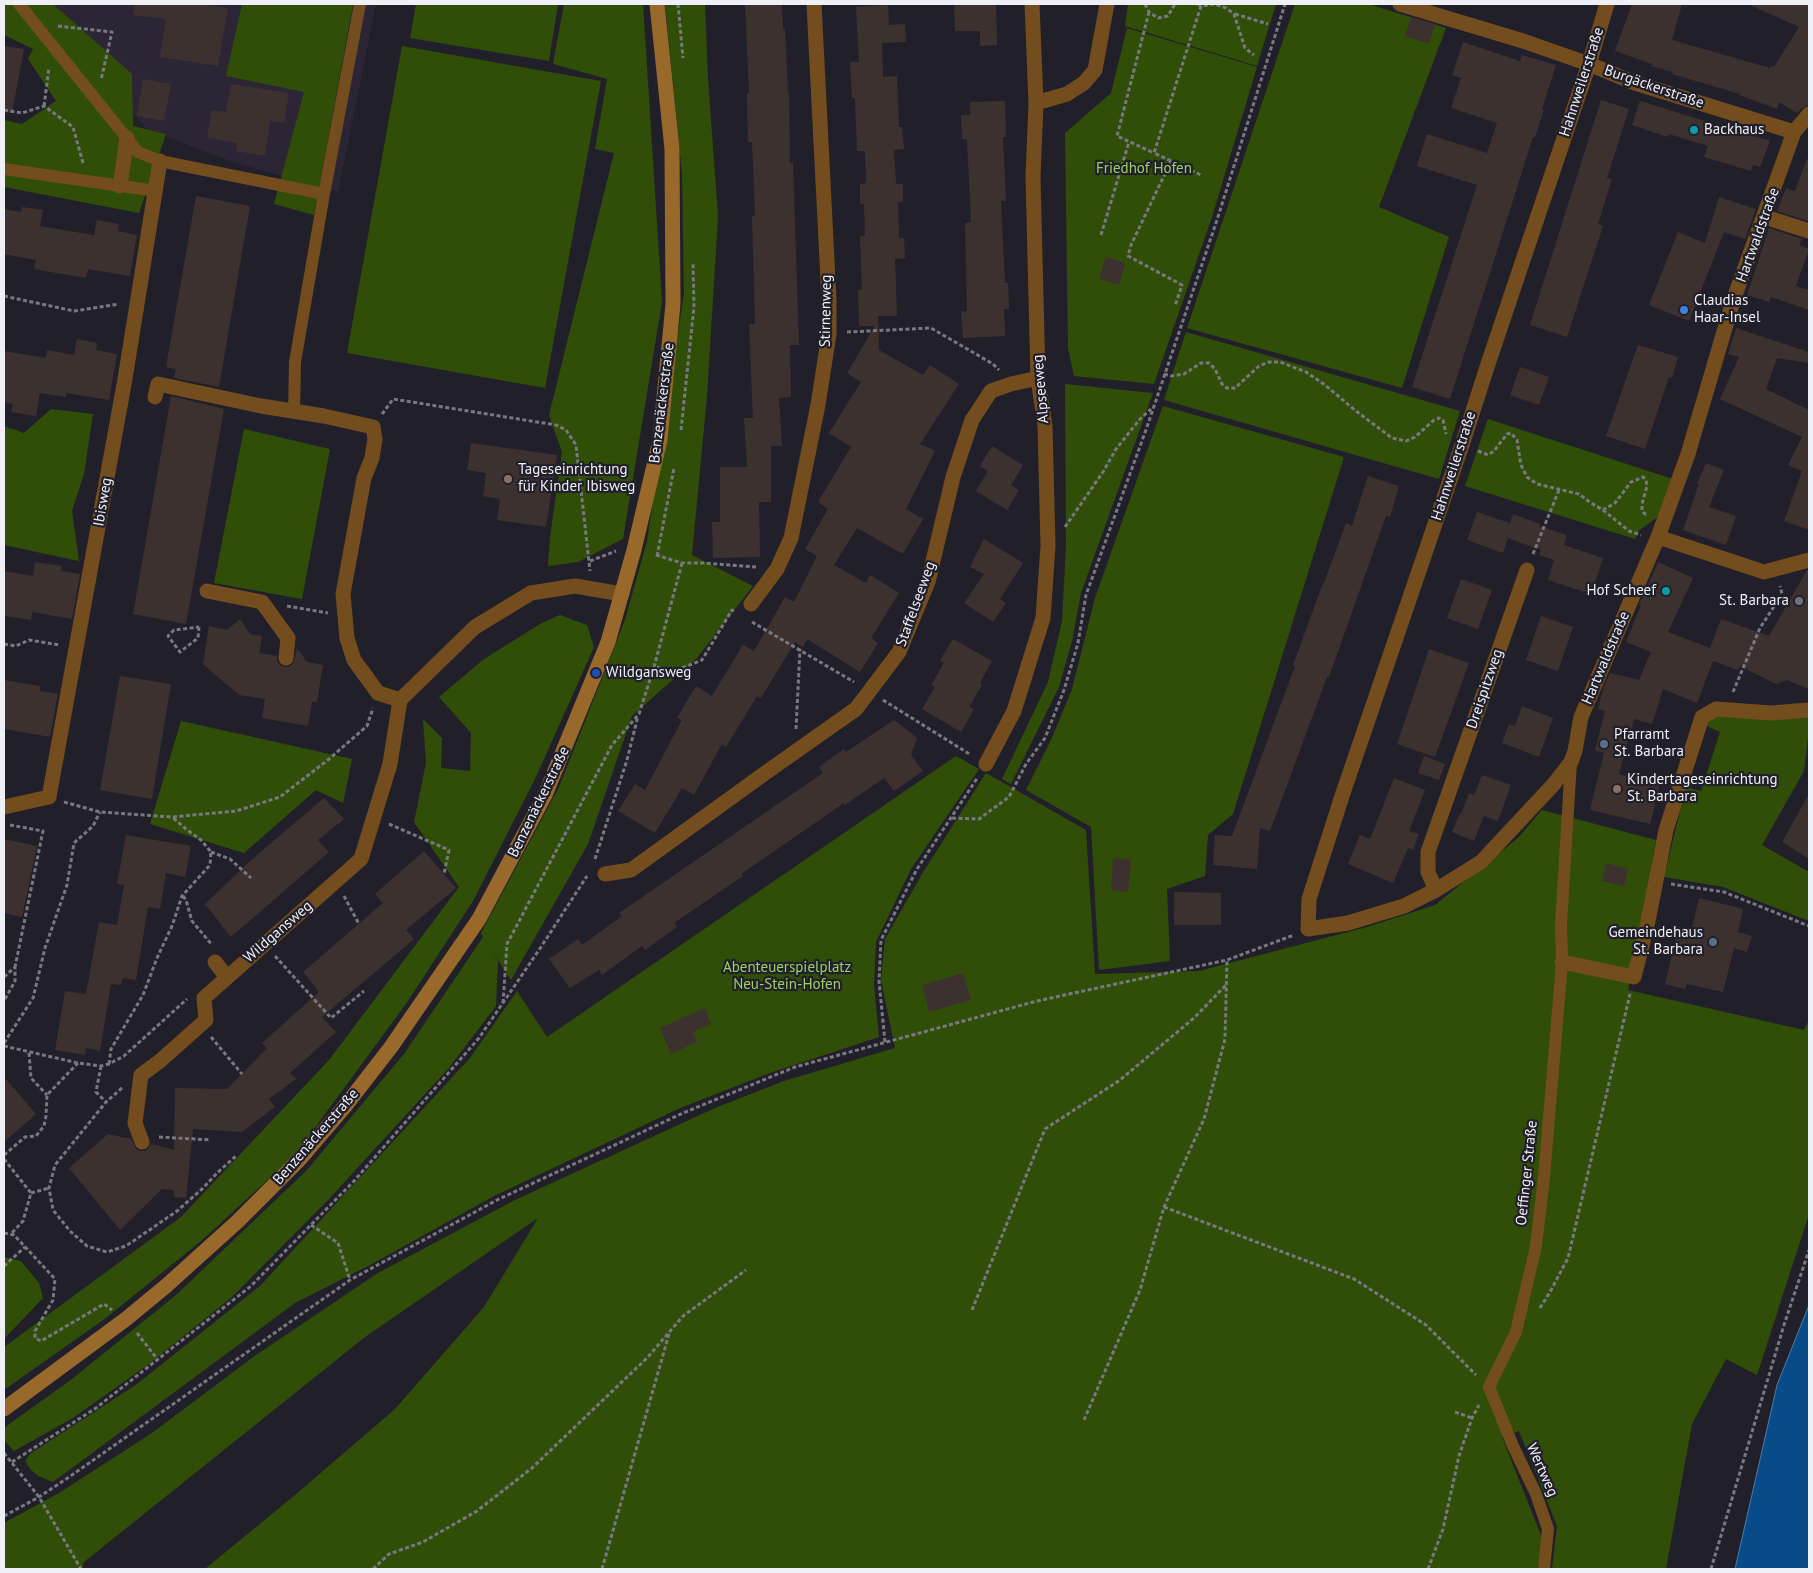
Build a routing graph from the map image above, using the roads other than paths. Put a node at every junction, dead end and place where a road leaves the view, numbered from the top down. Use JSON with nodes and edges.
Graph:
{"nodes":[{"id":1,"x":19,"y":4,"type":"edge"},
{"id":2,"x":360,"y":4,"type":"edge"},
{"id":3,"x":658,"y":4,"type":"edge"},
{"id":4,"x":814,"y":4,"type":"edge"},
{"id":5,"x":1032,"y":4,"type":"edge"},
{"id":6,"x":1107,"y":4,"type":"edge"},
{"id":7,"x":1400,"y":4,"type":"edge"},
{"id":8,"x":1607,"y":4,"type":"edge"},
{"id":9,"x":1589,"y":64,"type":"junction"},
{"id":10,"x":1036,"y":103,"type":"junction"},
{"id":11,"x":1809,"y":114,"type":"edge"},
{"id":12,"x":1794,"y":132,"type":"junction"},
{"id":13,"x":127,"y":138,"type":"junction"},
{"id":14,"x":160,"y":161,"type":"junction"},
{"id":15,"x":4,"y":169,"type":"edge"},
{"id":16,"x":120,"y":186,"type":"junction"},
{"id":17,"x":156,"y":191,"type":"junction"},
{"id":18,"x":324,"y":194,"type":"junction"},
{"id":19,"x":1765,"y":217,"type":"junction"},
{"id":20,"x":1809,"y":231,"type":"edge"},
{"id":21,"x":1038,"y":378,"type":"junction"},
{"id":22,"x":155,"y":397,"type":"dead end"},
{"id":23,"x":294,"y":412,"type":"junction"},
{"id":24,"x":1658,"y":537,"type":"junction"},
{"id":25,"x":1809,"y":560,"type":"edge"},
{"id":26,"x":1527,"y":570,"type":"road end"},
{"id":27,"x":207,"y":591,"type":"dead end"},
{"id":28,"x":622,"y":594,"type":"junction"},
{"id":29,"x":751,"y":604,"type":"road end"},
{"id":30,"x":286,"y":658,"type":"dead end"},
{"id":31,"x":400,"y":700,"type":"junction"},
{"id":32,"x":1809,"y":710,"type":"edge"},
{"id":33,"x":1571,"y":762,"type":"junction"},
{"id":34,"x":986,"y":764,"type":"road end"},
{"id":35,"x":4,"y":807,"type":"edge"},
{"id":36,"x":599,"y":870,"type":"road end"},
{"id":37,"x":1436,"y":890,"type":"junction"},
{"id":38,"x":1308,"y":929,"type":"joint"},
{"id":39,"x":214,"y":962,"type":"dead end"},
{"id":40,"x":1562,"y":962,"type":"junction"},
{"id":41,"x":231,"y":973,"type":"junction"},
{"id":42,"x":142,"y":1142,"type":"dead end"},
{"id":43,"x":1489,"y":1387,"type":"joint"},
{"id":44,"x":4,"y":1409,"type":"edge"},
{"id":45,"x":1544,"y":1569,"type":"edge"}],
"edges":[{"from":1,"to":13,"type":"lane"},
{"from":2,"to":18,"type":"lane"},
{"from":3,"to":28,"type":"street","name":"Benzenäckerstraße"},
{"from":4,"to":29,"type":"street","name":"Stirnenweg"},
{"from":5,"to":10,"type":"street","name":"Alpseeweg"},
{"from":6,"to":10,"type":"street"},
{"from":7,"to":9,"type":"street","name":"Burgäckerstraße"},
{"from":8,"to":9,"type":"street","name":"Hahnweilerstraße"},
{"from":9,"to":12,"type":"street","name":"Burgäckerstraße"},
{"from":9,"to":38,"type":"street","name":"Hahnweilerstraße"},
{"from":10,"to":21,"type":"street","name":"Alpseeweg"},
{"from":11,"to":12,"type":"street","name":"Hartwaldstraße"},
{"from":12,"to":19,"type":"street","name":"Hartwaldstraße"},
{"from":13,"to":14,"type":"lane"},
{"from":13,"to":16,"type":"street"},
{"from":14,"to":17,"type":"street","name":"Ibisweg"},
{"from":14,"to":18,"type":"lane"},
{"from":15,"to":16,"type":"lane"},
{"from":16,"to":17,"type":"lane"},
{"from":17,"to":35,"type":"street","name":"Ibisweg"},
{"from":18,"to":23,"type":"lane"},
{"from":19,"to":20,"type":"street"},
{"from":19,"to":24,"type":"street","name":"Hartwaldstraße"},
{"from":21,"to":34,"type":"street","name":"Alpseeweg"},
{"from":21,"to":36,"type":"street","name":"Staffelseeweg"},
{"from":22,"to":23,"type":"street"},
{"from":23,"to":31,"type":"street"},
{"from":24,"to":25,"type":"street"},
{"from":24,"to":33,"type":"street","name":"Hartwaldstraße"},
{"from":26,"to":37,"type":"street","name":"Dreispitzweg"},
{"from":27,"to":30,"type":"street"},
{"from":28,"to":31,"type":"street"},
{"from":28,"to":44,"type":"street","name":"Benzenäckerstraße"},
{"from":31,"to":41,"type":"street","name":"Wildgansweg"},
{"from":32,"to":40,"type":"street"},
{"from":33,"to":37,"type":"street","name":"Hartwaldstraße"},
{"from":33,"to":40,"type":"lane","name":"Oeffinger Straße"},
{"from":37,"to":38,"type":"street","name":"Hartwaldstraße"},
{"from":39,"to":41,"type":"street"},
{"from":40,"to":43,"type":"lane","name":"Oeffinger Straße"},
{"from":41,"to":42,"type":"street","name":"Wildgansweg"},
{"from":43,"to":45,"type":"lane","name":"Wertweg"}]}
